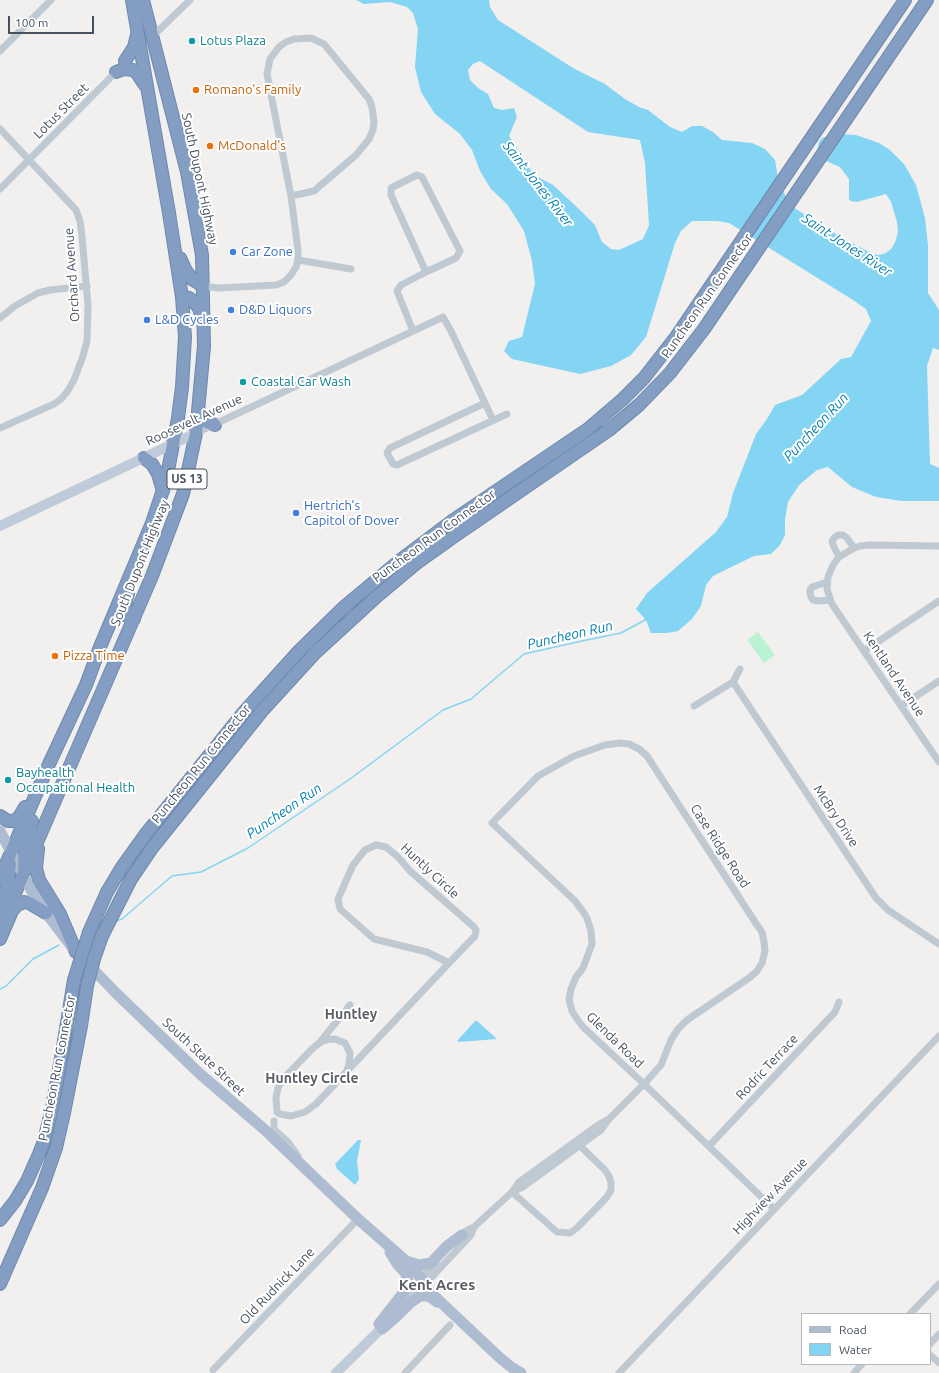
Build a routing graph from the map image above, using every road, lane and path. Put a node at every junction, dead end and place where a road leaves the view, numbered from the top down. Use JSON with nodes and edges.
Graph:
{"nodes":[{"id":1,"x":51,"y":0,"type":"edge"},
{"id":2,"x":132,"y":0,"type":"edge"},
{"id":3,"x":144,"y":0,"type":"edge"},
{"id":4,"x":190,"y":0,"type":"edge"},
{"id":5,"x":904,"y":0,"type":"edge"},
{"id":6,"x":927,"y":0,"type":"edge"},
{"id":7,"x":138,"y":32,"type":"junction"},
{"id":8,"x":152,"y":36,"type":"junction"},
{"id":9,"x":0,"y":51,"type":"edge"},
{"id":10,"x":142,"y":53,"type":"junction"},
{"id":11,"x":125,"y":61,"type":"junction"},
{"id":12,"x":116,"y":72,"type":"junction"},
{"id":13,"x":147,"y":87,"type":"junction"},
{"id":14,"x":166,"y":91,"type":"junction"},
{"id":15,"x":0,"y":129,"type":"edge"},
{"id":16,"x":30,"y":160,"type":"junction"},
{"id":17,"x":0,"y":189,"type":"edge"},
{"id":18,"x":291,"y":196,"type":"junction"},
{"id":19,"x":175,"y":246,"type":"junction"},
{"id":20,"x":298,"y":260,"type":"junction"},
{"id":21,"x":351,"y":269,"type":"dead end"},
{"id":22,"x":426,"y":272,"type":"junction"},
{"id":23,"x":87,"y":286,"type":"junction"},
{"id":24,"x":203,"y":286,"type":"junction"},
{"id":25,"x":182,"y":297,"type":"junction"},
{"id":26,"x":0,"y":318,"type":"edge"},
{"id":27,"x":204,"y":322,"type":"junction"},
{"id":28,"x":414,"y":331,"type":"junction"},
{"id":29,"x":485,"y":403,"type":"junction"},
{"id":30,"x":198,"y":411,"type":"junction"},
{"id":31,"x":507,"y":414,"type":"dead end"},
{"id":32,"x":178,"y":418,"type":"junction"},
{"id":33,"x":493,"y":420,"type":"junction"},
{"id":34,"x":215,"y":425,"type":"junction"},
{"id":35,"x":0,"y":428,"type":"edge"},
{"id":36,"x":194,"y":434,"type":"junction"},
{"id":37,"x":174,"y":444,"type":"junction"},
{"id":38,"x":144,"y":458,"type":"junction"},
{"id":39,"x":163,"y":491,"type":"junction"},
{"id":40,"x":0,"y":526,"type":"edge"},
{"id":41,"x":148,"y":532,"type":"junction"},
{"id":42,"x":939,"y":546,"type":"edge"},
{"id":43,"x":854,"y":548,"type":"junction"},
{"id":44,"x":839,"y":557,"type":"junction"},
{"id":45,"x":828,"y":582,"type":"junction"},
{"id":46,"x":830,"y":600,"type":"junction"},
{"id":47,"x":939,"y":601,"type":"edge"},
{"id":48,"x":134,"y":619,"type":"junction"},
{"id":49,"x":864,"y":651,"type":"junction"},
{"id":50,"x":740,"y":669,"type":"dead end"},
{"id":51,"x":939,"y":681,"type":"edge"},
{"id":52,"x":733,"y":682,"type":"junction"},
{"id":53,"x":86,"y":684,"type":"junction"},
{"id":54,"x":694,"y":706,"type":"dead end"},
{"id":55,"x":901,"y":706,"type":"junction"},
{"id":56,"x":938,"y":760,"type":"edge"},
{"id":57,"x":49,"y":764,"type":"junction"},
{"id":58,"x":0,"y":816,"type":"edge"},
{"id":59,"x":492,"y":823,"type":"joint"},
{"id":60,"x":0,"y":831,"type":"edge"},
{"id":61,"x":41,"y":834,"type":"junction"},
{"id":62,"x":11,"y":852,"type":"junction"},
{"id":63,"x":23,"y":875,"type":"junction"},
{"id":64,"x":0,"y":878,"type":"edge"},
{"id":65,"x":46,"y":913,"type":"junction"},
{"id":66,"x":0,"y":915,"type":"edge"},
{"id":67,"x":0,"y":928,"type":"edge"},
{"id":68,"x":0,"y":939,"type":"edge"},
{"id":69,"x":939,"y":944,"type":"edge"},
{"id":70,"x":76,"y":952,"type":"junction"},
{"id":71,"x":449,"y":962,"type":"junction"},
{"id":72,"x":839,"y":1002,"type":"dead end"},
{"id":73,"x":350,"y":1005,"type":"dead end"},
{"id":74,"x":939,"y":1036,"type":"edge"},
{"id":75,"x":318,"y":1044,"type":"junction"},
{"id":76,"x":370,"y":1046,"type":"junction"},
{"id":77,"x":348,"y":1047,"type":"junction"},
{"id":78,"x":347,"y":1070,"type":"junction"},
{"id":79,"x":644,"y":1084,"type":"junction"},
{"id":80,"x":280,"y":1114,"type":"junction"},
{"id":81,"x":274,"y":1121,"type":"junction"},
{"id":82,"x":265,"y":1130,"type":"junction"},
{"id":83,"x":577,"y":1144,"type":"junction"},
{"id":84,"x":709,"y":1146,"type":"junction"},
{"id":85,"x":313,"y":1176,"type":"junction"},
{"id":86,"x":512,"y":1192,"type":"junction"},
{"id":87,"x":774,"y":1209,"type":"junction"},
{"id":88,"x":5,"y":1212,"type":"edge"},
{"id":89,"x":358,"y":1219,"type":"junction"},
{"id":90,"x":0,"y":1220,"type":"edge"},
{"id":91,"x":474,"y":1227,"type":"junction"},
{"id":92,"x":462,"y":1235,"type":"junction"},
{"id":93,"x":382,"y":1240,"type":"junction"},
{"id":94,"x":406,"y":1261,"type":"junction"},
{"id":95,"x":424,"y":1281,"type":"junction"},
{"id":96,"x":0,"y":1283,"type":"edge"},
{"id":97,"x":939,"y":1284,"type":"edge"},
{"id":98,"x":911,"y":1313,"type":"edge"},
{"id":99,"x":450,"y":1325,"type":"dead end"},
{"id":100,"x":380,"y":1326,"type":"junction"},
{"id":101,"x":939,"y":1334,"type":"edge"},
{"id":102,"x":478,"y":1337,"type":"junction"},
{"id":103,"x":931,"y":1343,"type":"edge"},
{"id":104,"x":931,"y":1356,"type":"edge"},
{"id":105,"x":939,"y":1363,"type":"edge"},
{"id":106,"x":861,"y":1365,"type":"edge"},
{"id":107,"x":213,"y":1370,"type":"dead end"},
{"id":108,"x":520,"y":1372,"type":"edge"},
{"id":109,"x":336,"y":1373,"type":"edge"},
{"id":110,"x":405,"y":1373,"type":"edge"},
{"id":111,"x":619,"y":1373,"type":"edge"},
{"id":112,"x":854,"y":1373,"type":"edge"}],
"edges":[{"from":1,"to":9,"type":"street"},
{"from":2,"to":7,"type":"highway","name":"South Dupont Highway","number":"US 13"},
{"from":3,"to":8,"type":"highway","name":"South Dupont Highway","number":"US 13"},
{"from":4,"to":8,"type":"street"},
{"from":5,"to":88,"type":"highway","name":"Puncheon Run Connector","bridge":true},
{"from":6,"to":96,"type":"highway","name":"Puncheon Run Connector","bridge":true},
{"from":7,"to":10,"type":"highway","name":"South Dupont Highway","number":"US 13"},
{"from":7,"to":11,"type":"highway"},
{"from":8,"to":14,"type":"highway","name":"South Dupont Highway","number":"US 13"},
{"from":10,"to":11,"type":"street","name":"Lotus Street"},
{"from":10,"to":13,"type":"highway","name":"South Dupont Highway","number":"US 13"},
{"from":10,"to":14,"type":"highway"},
{"from":11,"to":12,"type":"street","name":"Lotus Street"},
{"from":12,"to":13,"type":"highway"},
{"from":12,"to":16,"type":"street","name":"Lotus Street"},
{"from":13,"to":19,"type":"highway","name":"South Dupont Highway","number":"US 13"},
{"from":14,"to":24,"type":"highway","name":"South Dupont Highway","number":"US 13"},
{"from":15,"to":16,"type":"street","name":"Orchard Avenue"},
{"from":16,"to":17,"type":"street","name":"Lotus Street"},
{"from":16,"to":23,"type":"street","name":"Orchard Avenue"},
{"from":18,"to":18,"type":"street"},
{"from":18,"to":20,"type":"street"},
{"from":19,"to":24,"type":"highway"},
{"from":19,"to":25,"type":"highway","name":"South Dupont Highway","number":"US 13"},
{"from":20,"to":21,"type":"street"},
{"from":20,"to":24,"type":"street"},
{"from":22,"to":22,"type":"street"},
{"from":22,"to":28,"type":"street"},
{"from":23,"to":26,"type":"street"},
{"from":23,"to":35,"type":"street","name":"Orchard Avenue"},
{"from":24,"to":27,"type":"highway","name":"South Dupont Highway","number":"US 13"},
{"from":25,"to":27,"type":"highway"},
{"from":25,"to":32,"type":"highway","name":"South Dupont Highway","number":"US 13"},
{"from":27,"to":30,"type":"highway","name":"South Dupont Highway","number":"US 13"},
{"from":28,"to":29,"type":"street","name":"Roosevelt Avenue"},
{"from":28,"to":34,"type":"street","name":"Roosevelt Avenue"},
{"from":29,"to":33,"type":"street"},
{"from":29,"to":33,"type":"street"},
{"from":30,"to":34,"type":"highway"},
{"from":30,"to":36,"type":"highway","name":"South Dupont Highway","number":"US 13"},
{"from":31,"to":33,"type":"street"},
{"from":32,"to":36,"type":"highway"},
{"from":32,"to":37,"type":"highway","name":"South Dupont Highway","number":"US 13"},
{"from":34,"to":36,"type":"street","name":"Roosevelt Avenue"},
{"from":36,"to":37,"type":"street","name":"Roosevelt Avenue"},
{"from":36,"to":48,"type":"highway","name":"South Dupont Highway","number":"US 13"},
{"from":37,"to":38,"type":"street","name":"Roosevelt Avenue"},
{"from":37,"to":39,"type":"highway","name":"South Dupont Highway","number":"US 13"},
{"from":38,"to":39,"type":"highway"},
{"from":38,"to":40,"type":"street","name":"Roosevelt Avenue"},
{"from":39,"to":41,"type":"highway","name":"South Dupont Highway","number":"US 13"},
{"from":41,"to":48,"type":"highway"},
{"from":41,"to":53,"type":"highway","name":"South Dupont Highway","number":"US 13"},
{"from":42,"to":43,"type":"street","name":"Kentland Avenue"},
{"from":43,"to":44,"type":"street","name":"Kentland Avenue"},
{"from":43,"to":44,"type":"street"},
{"from":44,"to":45,"type":"street","name":"Kentland Avenue"},
{"from":45,"to":46,"type":"street","name":"Kentland Avenue"},
{"from":45,"to":46,"type":"street"},
{"from":46,"to":49,"type":"street","name":"Kentland Avenue"},
{"from":47,"to":49,"type":"street"},
{"from":48,"to":61,"type":"highway","name":"South Dupont Highway","number":"US 13"},
{"from":49,"to":55,"type":"street","name":"Kentland Avenue"},
{"from":50,"to":52,"type":"street"},
{"from":51,"to":55,"type":"street"},
{"from":52,"to":54,"type":"street"},
{"from":52,"to":69,"type":"street","name":"McBry Drive"},
{"from":53,"to":57,"type":"highway","name":"South Dupont Highway","number":"US 13"},
{"from":53,"to":63,"type":"highway"},
{"from":55,"to":56,"type":"street","name":"Kentland Avenue"},
{"from":57,"to":58,"type":"highway"},
{"from":57,"to":62,"type":"highway","name":"South Dupont Highway","number":"US 13"},
{"from":59,"to":79,"type":"street","name":"Glenda Road"},
{"from":59,"to":79,"type":"street","name":"Case Ridge Road"},
{"from":60,"to":62,"type":"main road","name":"South State Street"},
{"from":61,"to":63,"type":"highway","name":"South Dupont Highway","number":"US 13"},
{"from":61,"to":70,"type":"highway"},
{"from":62,"to":63,"type":"main road","name":"South State Street"},
{"from":62,"to":64,"type":"highway","name":"South Dupont Highway","number":"US 13"},
{"from":62,"to":66,"type":"highway"},
{"from":63,"to":65,"type":"main road","name":"South State Street"},
{"from":63,"to":67,"type":"highway","name":"South Dupont Highway","number":"US 13"},
{"from":65,"to":68,"type":"highway"},
{"from":65,"to":70,"type":"main road","name":"South State Street"},
{"from":70,"to":82,"type":"main road","name":"South State Street"},
{"from":71,"to":71,"type":"street","name":"Huntly Circle"},
{"from":71,"to":76,"type":"street","name":"Huntly Circle"},
{"from":72,"to":84,"type":"street","name":"Rodric Terrace"},
{"from":73,"to":75,"type":"street"},
{"from":74,"to":87,"type":"street","name":"Highview Avenue"},
{"from":75,"to":77,"type":"street"},
{"from":75,"to":80,"type":"street"},
{"from":76,"to":77,"type":"street"},
{"from":76,"to":78,"type":"street","name":"Huntly Circle"},
{"from":77,"to":78,"type":"street"},
{"from":78,"to":80,"type":"street","name":"Huntly Circle"},
{"from":79,"to":83,"type":"street","name":"Case Ridge Road"},
{"from":79,"to":84,"type":"street","name":"Glenda Road"},
{"from":80,"to":81,"type":"street"},
{"from":81,"to":82,"type":"street"},
{"from":81,"to":85,"type":"street"},
{"from":82,"to":85,"type":"main road","name":"South State Street"},
{"from":83,"to":86,"type":"street","name":"Case Ridge Road"},
{"from":83,"to":86,"type":"street"},
{"from":84,"to":87,"type":"street","name":"Glenda Road"},
{"from":85,"to":89,"type":"main road","name":"South State Street"},
{"from":86,"to":91,"type":"street","name":"Case Ridge Road"},
{"from":87,"to":111,"type":"street","name":"Highview Avenue"},
{"from":88,"to":90,"type":"highway","name":"Puncheon Run Connector"},
{"from":89,"to":93,"type":"main road","name":"South State Street"},
{"from":89,"to":107,"type":"street","name":"Old Rudnick Lane"},
{"from":91,"to":92,"type":"street"},
{"from":91,"to":95,"type":"street"},
{"from":92,"to":94,"type":"main road"},
{"from":92,"to":95,"type":"street"},
{"from":93,"to":94,"type":"main road","name":"South State Street"},
{"from":93,"to":100,"type":"main road"},
{"from":94,"to":95,"type":"main road","name":"South State Street"},
{"from":95,"to":100,"type":"street"},
{"from":95,"to":102,"type":"main road","name":"South State Street"},
{"from":95,"to":108,"type":"main road","name":"South State Street"},
{"from":97,"to":98,"type":"street"},
{"from":99,"to":110,"type":"street"},
{"from":100,"to":102,"type":"main road"},
{"from":100,"to":109,"type":"street"},
{"from":101,"to":103,"type":"street"},
{"from":102,"to":108,"type":"main road","name":"South State Street"},
{"from":104,"to":105,"type":"street"},
{"from":106,"to":112,"type":"street"}]}
